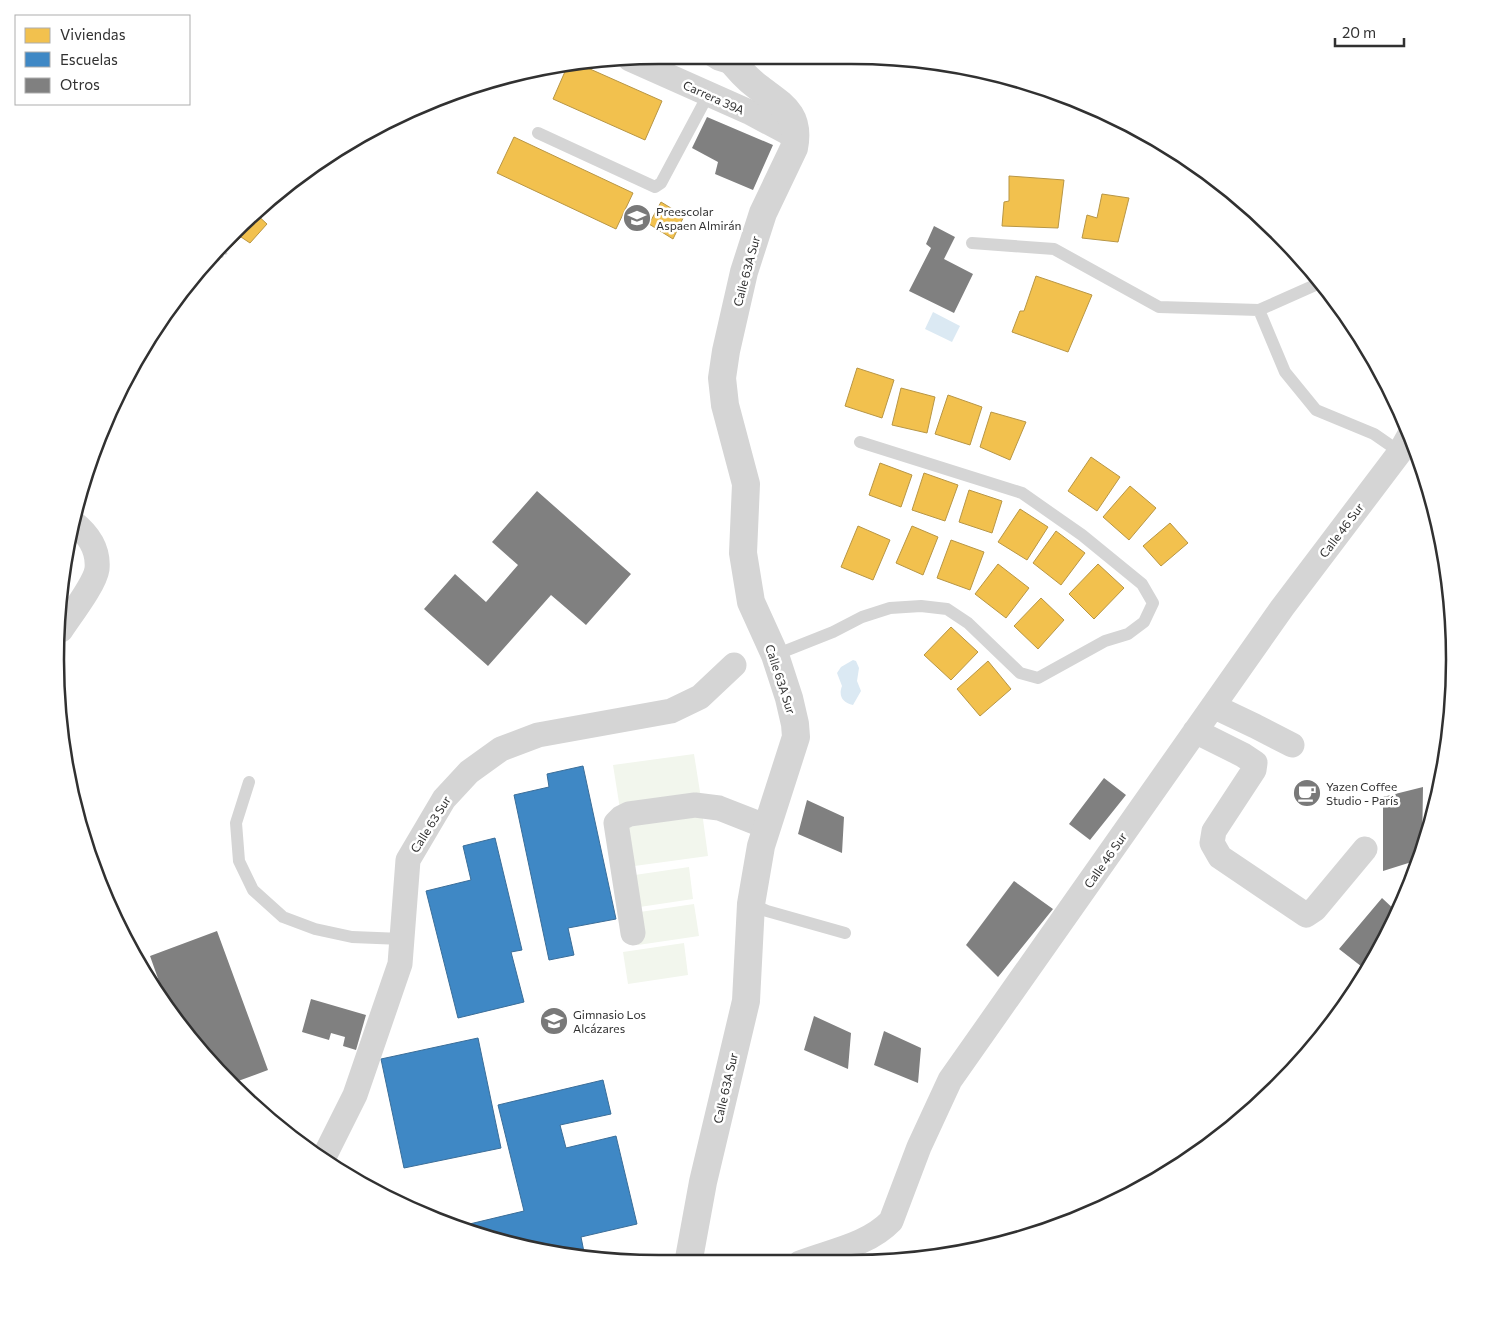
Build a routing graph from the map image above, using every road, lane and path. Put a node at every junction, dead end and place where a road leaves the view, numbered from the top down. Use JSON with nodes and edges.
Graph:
{"nodes":[{"id":1,"x":642,"y":64,"type":"edge"},
{"id":2,"x":716,"y":64,"type":"edge"},
{"id":3,"x":734,"y":64,"type":"edge"},
{"id":4,"x":708,"y":95,"type":"junction"},
{"id":5,"x":538,"y":133,"type":"dead end"},
{"id":6,"x":792,"y":148,"type":"junction"},
{"id":7,"x":972,"y":243,"type":"dead end"},
{"id":8,"x":1314,"y":286,"type":"edge"},
{"id":9,"x":1259,"y":310,"type":"junction"},
{"id":10,"x":860,"y":442,"type":"dead end"},
{"id":11,"x":1405,"y":443,"type":"edge"},
{"id":12,"x":79,"y":526,"type":"edge"},
{"id":13,"x":65,"y":624,"type":"edge"},
{"id":14,"x":775,"y":655,"type":"junction"},
{"id":15,"x":734,"y":665,"type":"dead end"},
{"id":16,"x":1213,"y":706,"type":"junction"},
{"id":17,"x":1195,"y":731,"type":"junction"},
{"id":18,"x":1292,"y":746,"type":"dead end"},
{"id":19,"x":249,"y":782,"type":"dead end"},
{"id":20,"x":767,"y":827,"type":"junction"},
{"id":21,"x":1365,"y":849,"type":"dead end"},
{"id":22,"x":751,"y":904,"type":"junction"},
{"id":23,"x":633,"y":933,"type":"dead end"},
{"id":24,"x":845,"y":933,"type":"dead end"},
{"id":25,"x":402,"y":938,"type":"junction"},
{"id":26,"x":326,"y":1153,"type":"edge"},
{"id":27,"x":690,"y":1255,"type":"edge"},
{"id":28,"x":823,"y":1255,"type":"edge"}],
"edges":[{"from":1,"to":4,"type":"street","name":"Carrera 39A"},
{"from":2,"to":3,"type":"lane"},
{"from":3,"to":6,"type":"street"},
{"from":4,"to":5,"type":"lane"},
{"from":4,"to":6,"type":"street","name":"Carrera 39A"},
{"from":6,"to":14,"type":"street","name":"Calle 63A Sur"},
{"from":7,"to":9,"type":"lane"},
{"from":8,"to":9,"type":"lane"},
{"from":9,"to":11,"type":"lane"},
{"from":10,"to":14,"type":"lane"},
{"from":11,"to":16,"type":"street","name":"Calle 46 Sur"},
{"from":12,"to":13,"type":"street"},
{"from":14,"to":20,"type":"street","name":"Calle 63A Sur"},
{"from":15,"to":25,"type":"street","name":"Calle 63 Sur"},
{"from":16,"to":17,"type":"street","name":"Calle 46 Sur"},
{"from":16,"to":18,"type":"street"},
{"from":17,"to":21,"type":"street"},
{"from":17,"to":28,"type":"street","name":"Calle 46 Sur"},
{"from":19,"to":25,"type":"lane"},
{"from":20,"to":22,"type":"street","name":"Calle 63A Sur"},
{"from":20,"to":23,"type":"street"},
{"from":22,"to":24,"type":"lane"},
{"from":22,"to":27,"type":"street","name":"Calle 63A Sur"},
{"from":25,"to":26,"type":"street","name":"Calle 63 Sur"}]}
